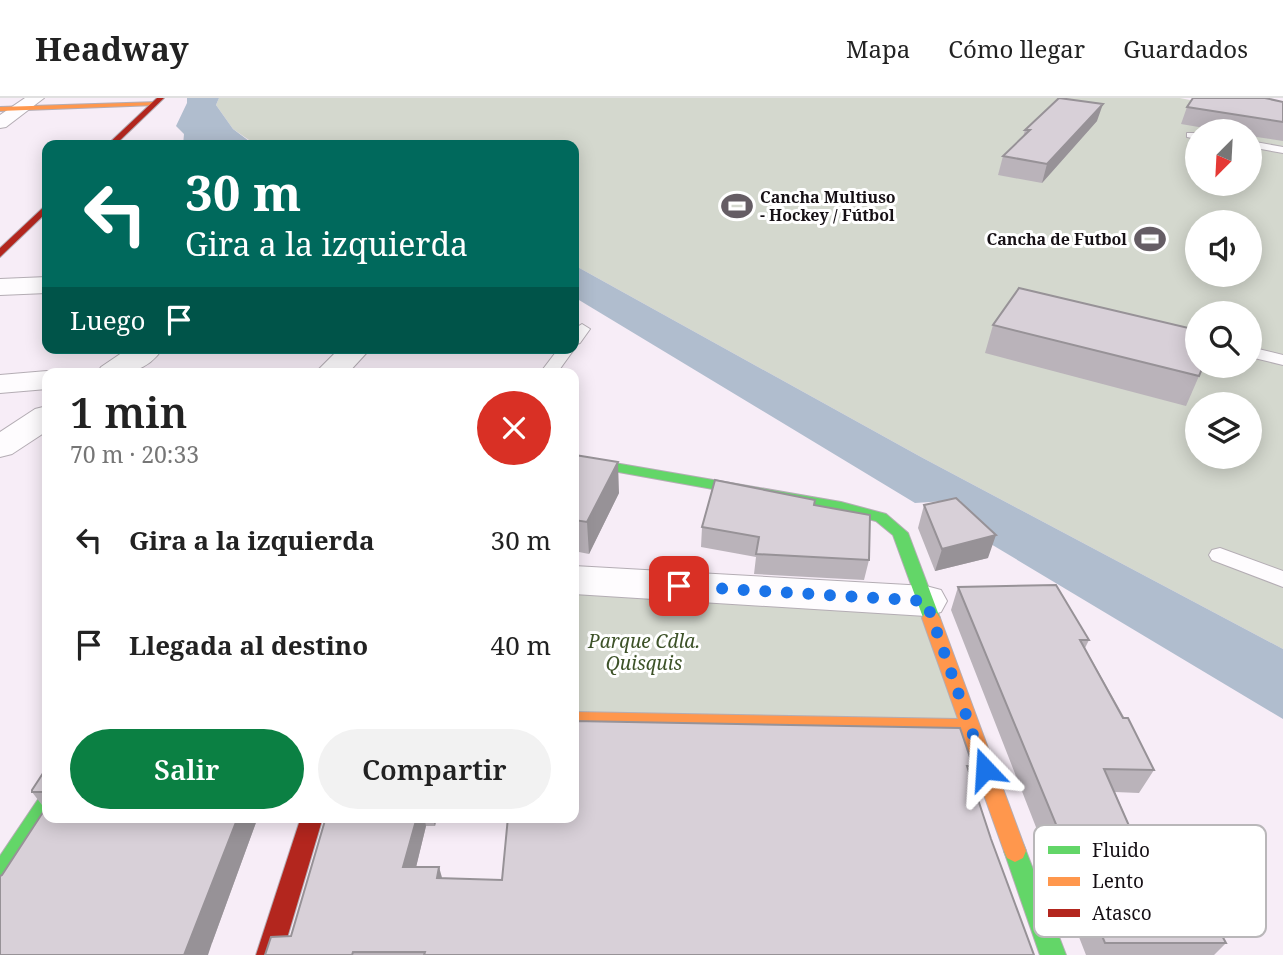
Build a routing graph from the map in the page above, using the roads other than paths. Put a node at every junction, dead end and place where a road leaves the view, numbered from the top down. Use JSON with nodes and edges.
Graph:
{"nodes":[{"id":1,"x":158,"y":101,"type":"edge"},
{"id":2,"x":29,"y":103,"type":"edge"},
{"id":3,"x":0,"y":108,"type":"edge"},
{"id":4,"x":0,"y":123,"type":"edge"},
{"id":5,"x":116,"y":140,"type":"edge"},
{"id":6,"x":1262,"y":147,"type":"edge"},
{"id":7,"x":1283,"y":150,"type":"edge"},
{"id":8,"x":42,"y":211,"type":"edge"},
{"id":9,"x":0,"y":254,"type":"edge"},
{"id":10,"x":42,"y":285,"type":"edge"},
{"id":11,"x":0,"y":287,"type":"edge"},
{"id":12,"x":140,"y":354,"type":"edge"},
{"id":13,"x":351,"y":354,"type":"edge"},
{"id":14,"x":562,"y":354,"type":"edge"},
{"id":15,"x":1262,"y":355,"type":"edge"},
{"id":16,"x":1283,"y":360,"type":"edge"},
{"id":17,"x":119,"y":368,"type":"edge"},
{"id":18,"x":335,"y":368,"type":"edge"},
{"id":19,"x":552,"y":368,"type":"edge"},
{"id":20,"x":42,"y":380,"type":"edge"},
{"id":21,"x":0,"y":384,"type":"edge"},
{"id":22,"x":42,"y":419,"type":"edge"},
{"id":23,"x":0,"y":447,"type":"edge"},
{"id":24,"x":579,"y":461,"type":"edge"},
{"id":25,"x":1220,"y":555,"type":"dead end"},
{"id":26,"x":1283,"y":579,"type":"edge"},
{"id":27,"x":579,"y":580,"type":"edge"},
{"id":28,"x":926,"y":601,"type":"junction"},
{"id":29,"x":579,"y":720,"type":"edge"},
{"id":30,"x":970,"y":728,"type":"junction"},
{"id":31,"x":42,"y":812,"type":"edge"},
{"id":32,"x":310,"y":823,"type":"edge"},
{"id":33,"x":0,"y":876,"type":"edge"},
{"id":34,"x":1034,"y":903,"type":"edge"},
{"id":35,"x":1046,"y":937,"type":"edge"},
{"id":36,"x":269,"y":955,"type":"edge"},
{"id":37,"x":1053,"y":955,"type":"edge"}],
"edges":[{"from":1,"to":2,"type":"street"},
{"from":1,"to":5,"type":"street"},
{"from":2,"to":3,"type":"street"},
{"from":2,"to":4,"type":"street"},
{"from":6,"to":7,"type":"lane"},
{"from":8,"to":9,"type":"street"},
{"from":10,"to":11,"type":"street"},
{"from":12,"to":17,"type":"street"},
{"from":13,"to":18,"type":"street"},
{"from":14,"to":19,"type":"lane"},
{"from":15,"to":16,"type":"lane"},
{"from":20,"to":21,"type":"street"},
{"from":22,"to":23,"type":"street"},
{"from":24,"to":28,"type":"street"},
{"from":25,"to":26,"type":"lane"},
{"from":27,"to":28,"type":"street"},
{"from":28,"to":30,"type":"street"},
{"from":29,"to":30,"type":"street"},
{"from":30,"to":34,"type":"street"},
{"from":31,"to":33,"type":"street"},
{"from":32,"to":36,"type":"street"},
{"from":35,"to":37,"type":"street"}]}
